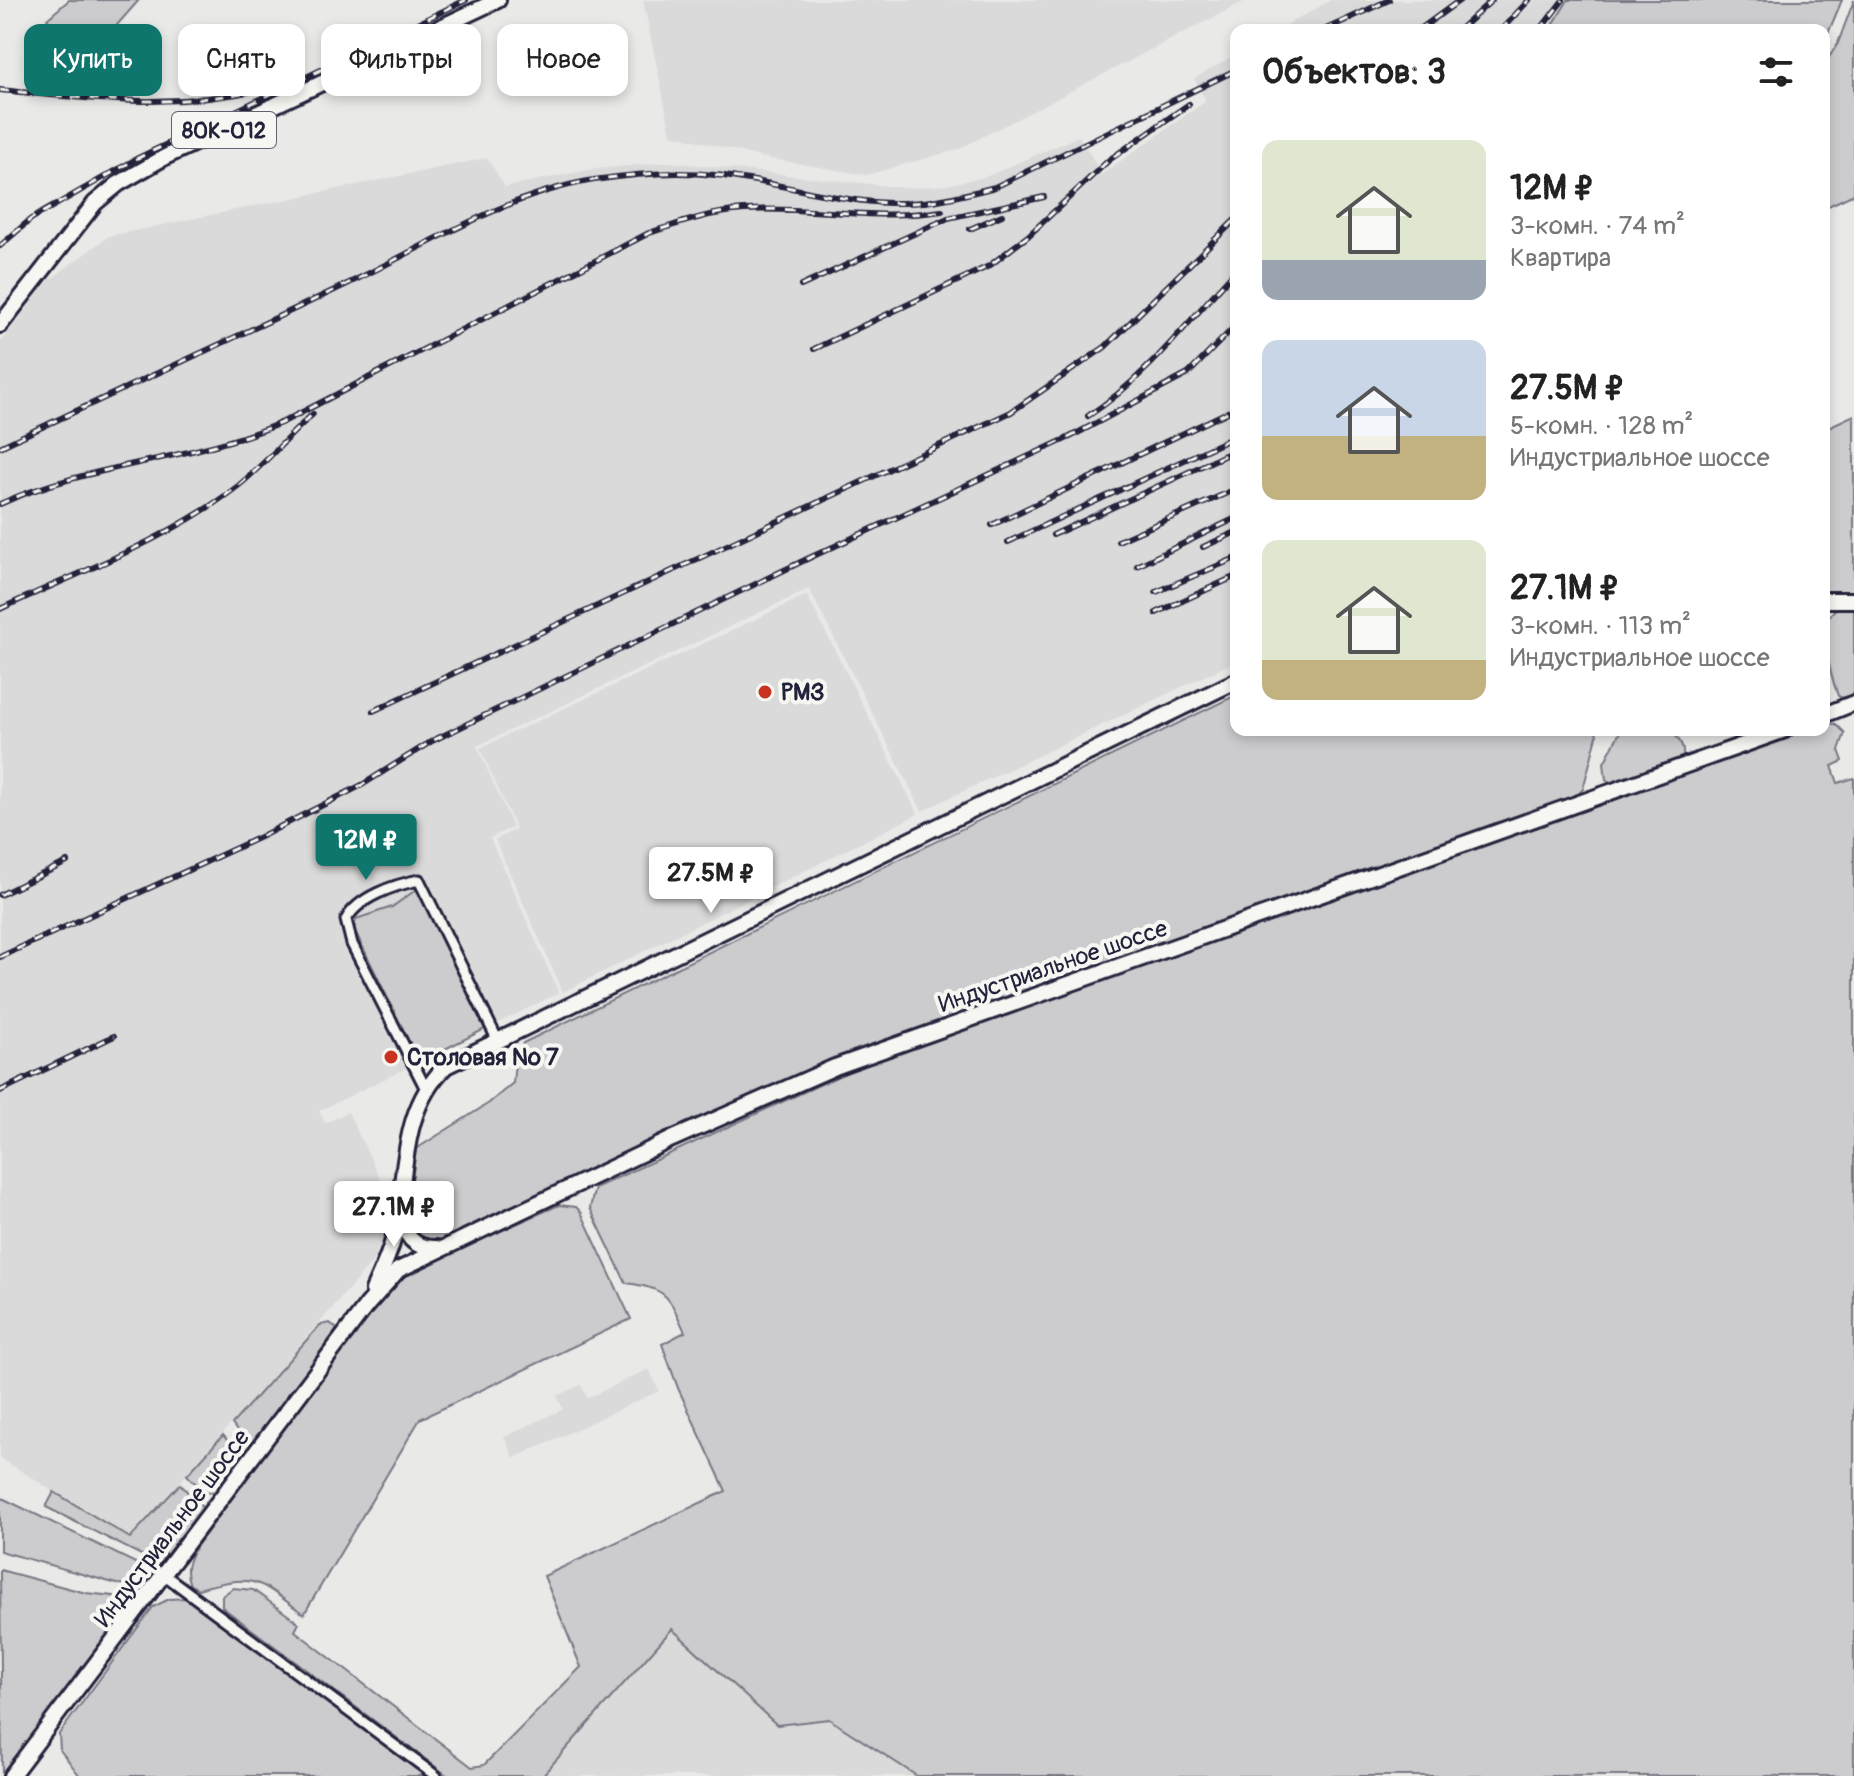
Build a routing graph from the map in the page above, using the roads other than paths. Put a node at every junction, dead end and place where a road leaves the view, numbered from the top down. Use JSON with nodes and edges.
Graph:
{"nodes":[{"id":1,"x":498,"y":0,"type":"edge"},
{"id":2,"x":0,"y":325,"type":"edge"},
{"id":3,"x":1830,"y":600,"type":"edge"},
{"id":4,"x":1854,"y":600,"type":"edge"},
{"id":5,"x":1230,"y":684,"type":"edge"},
{"id":6,"x":1854,"y":703,"type":"edge"},
{"id":7,"x":1830,"y":713,"type":"edge"},
{"id":8,"x":1768,"y":736,"type":"edge"},
{"id":9,"x":497,"y":1039,"type":"junction"},
{"id":10,"x":426,"y":1089,"type":"junction"},
{"id":11,"x":402,"y":1187,"type":"junction"},
{"id":12,"x":449,"y":1247,"type":"junction"},
{"id":13,"x":367,"y":1305,"type":"junction"},
{"id":14,"x":166,"y":1576,"type":"junction"},
{"id":15,"x":11,"y":1776,"type":"edge"},
{"id":16,"x":436,"y":1776,"type":"edge"}],
"edges":[{"from":1,"to":2,"type":"main road","number":"80К-012"},
{"from":3,"to":4,"type":"main road"},
{"from":5,"to":9,"type":"main road","name":"Индустриальное шоссе"},
{"from":6,"to":7,"type":"main road"},
{"from":8,"to":12,"type":"main road","name":"Индустриальное шоссе"},
{"from":9,"to":10,"type":"main road","name":"Индустриальное шоссе"},
{"from":9,"to":10,"type":"street"},
{"from":10,"to":11,"type":"main road","name":"Индустриальное шоссе"},
{"from":11,"to":12,"type":"main road"},
{"from":11,"to":13,"type":"main road","name":"Индустриальное шоссе"},
{"from":12,"to":13,"type":"main road","name":"Индустриальное шоссе"},
{"from":13,"to":14,"type":"main road","name":"Индустриальное шоссе"},
{"from":14,"to":15,"type":"main road","name":"Индустриальное шоссе"},
{"from":14,"to":16,"type":"street"}]}
